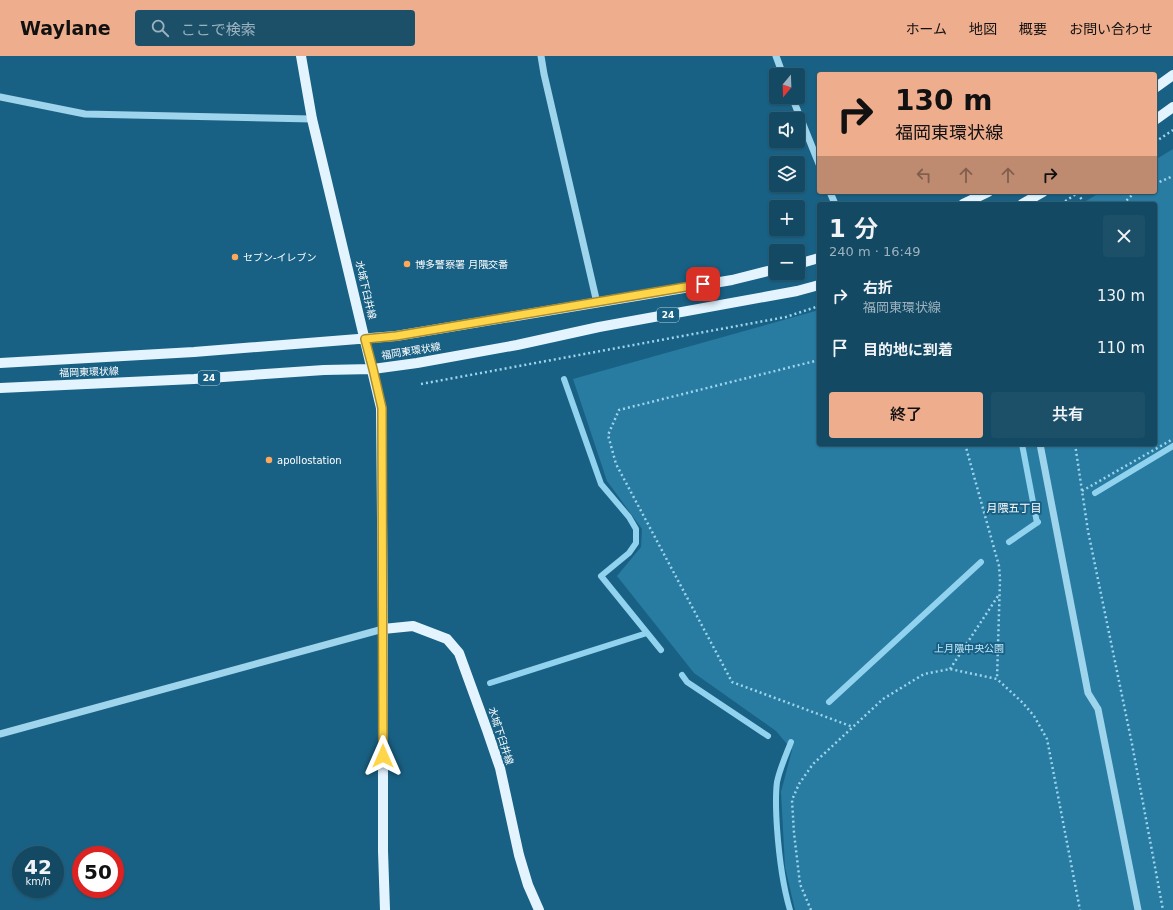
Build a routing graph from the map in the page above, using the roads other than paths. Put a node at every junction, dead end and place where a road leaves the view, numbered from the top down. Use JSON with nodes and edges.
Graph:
{"nodes":[{"id":1,"x":301,"y":56,"type":"edge"},
{"id":2,"x":542,"y":56,"type":"edge"},
{"id":3,"x":776,"y":56,"type":"edge"},
{"id":4,"x":780,"y":68,"type":"edge"},
{"id":5,"x":1173,"y":74,"type":"edge"},
{"id":6,"x":1157,"y":86,"type":"edge"},
{"id":7,"x":0,"y":96,"type":"edge"},
{"id":8,"x":795,"y":104,"type":"edge"},
{"id":9,"x":1173,"y":107,"type":"edge"},
{"id":10,"x":312,"y":119,"type":"junction"},
{"id":11,"x":1157,"y":119,"type":"edge"},
{"id":12,"x":817,"y":159,"type":"edge"},
{"id":13,"x":984,"y":194,"type":"edge"},
{"id":14,"x":1040,"y":194,"type":"edge"},
{"id":15,"x":967,"y":202,"type":"edge"},
{"id":16,"x":1026,"y":202,"type":"edge"},
{"id":17,"x":817,"y":259,"type":"edge"},
{"id":18,"x":805,"y":262,"type":"edge"},
{"id":19,"x":769,"y":272,"type":"edge"},
{"id":20,"x":817,"y":286,"type":"edge"},
{"id":21,"x":597,"y":303,"type":"junction"},
{"id":22,"x":365,"y":339,"type":"junction"},
{"id":23,"x":0,"y":362,"type":"edge"},
{"id":24,"x":373,"y":369,"type":"junction"},
{"id":25,"x":0,"y":388,"type":"edge"},
{"id":26,"x":1040,"y":446,"type":"edge"},
{"id":27,"x":384,"y":629,"type":"junction"},
{"id":28,"x":0,"y":734,"type":"edge"},
{"id":29,"x":385,"y":910,"type":"edge"},
{"id":30,"x":538,"y":910,"type":"edge"},
{"id":31,"x":1138,"y":910,"type":"edge"}],
"edges":[{"from":1,"to":10,"type":"main road","name":"水城下臼井線"},
{"from":2,"to":21,"type":"street"},
{"from":3,"to":4,"type":"street"},
{"from":5,"to":6,"type":"main road"},
{"from":7,"to":10,"type":"street"},
{"from":8,"to":12,"type":"street"},
{"from":9,"to":11,"type":"main road"},
{"from":10,"to":22,"type":"main road","name":"水城下臼井線"},
{"from":13,"to":15,"type":"main road"},
{"from":14,"to":16,"type":"main road"},
{"from":17,"to":18,"type":"main road"},
{"from":19,"to":21,"type":"main road","name":"福岡東環状線"},
{"from":20,"to":24,"type":"main road","name":"福岡東環状線","number":"24"},
{"from":21,"to":22,"type":"main road","name":"福岡東環状線"},
{"from":22,"to":23,"type":"main road","name":"福岡東環状線"},
{"from":22,"to":24,"type":"main road","name":"水城下臼井線"},
{"from":24,"to":25,"type":"main road","name":"福岡東環状線","number":"24"},
{"from":24,"to":27,"type":"main road","name":"水城下臼井線"},
{"from":26,"to":31,"type":"street"},
{"from":27,"to":28,"type":"street"},
{"from":27,"to":29,"type":"main road","name":"水城下臼井線"},
{"from":27,"to":30,"type":"main road","name":"水城下臼井線"}]}
